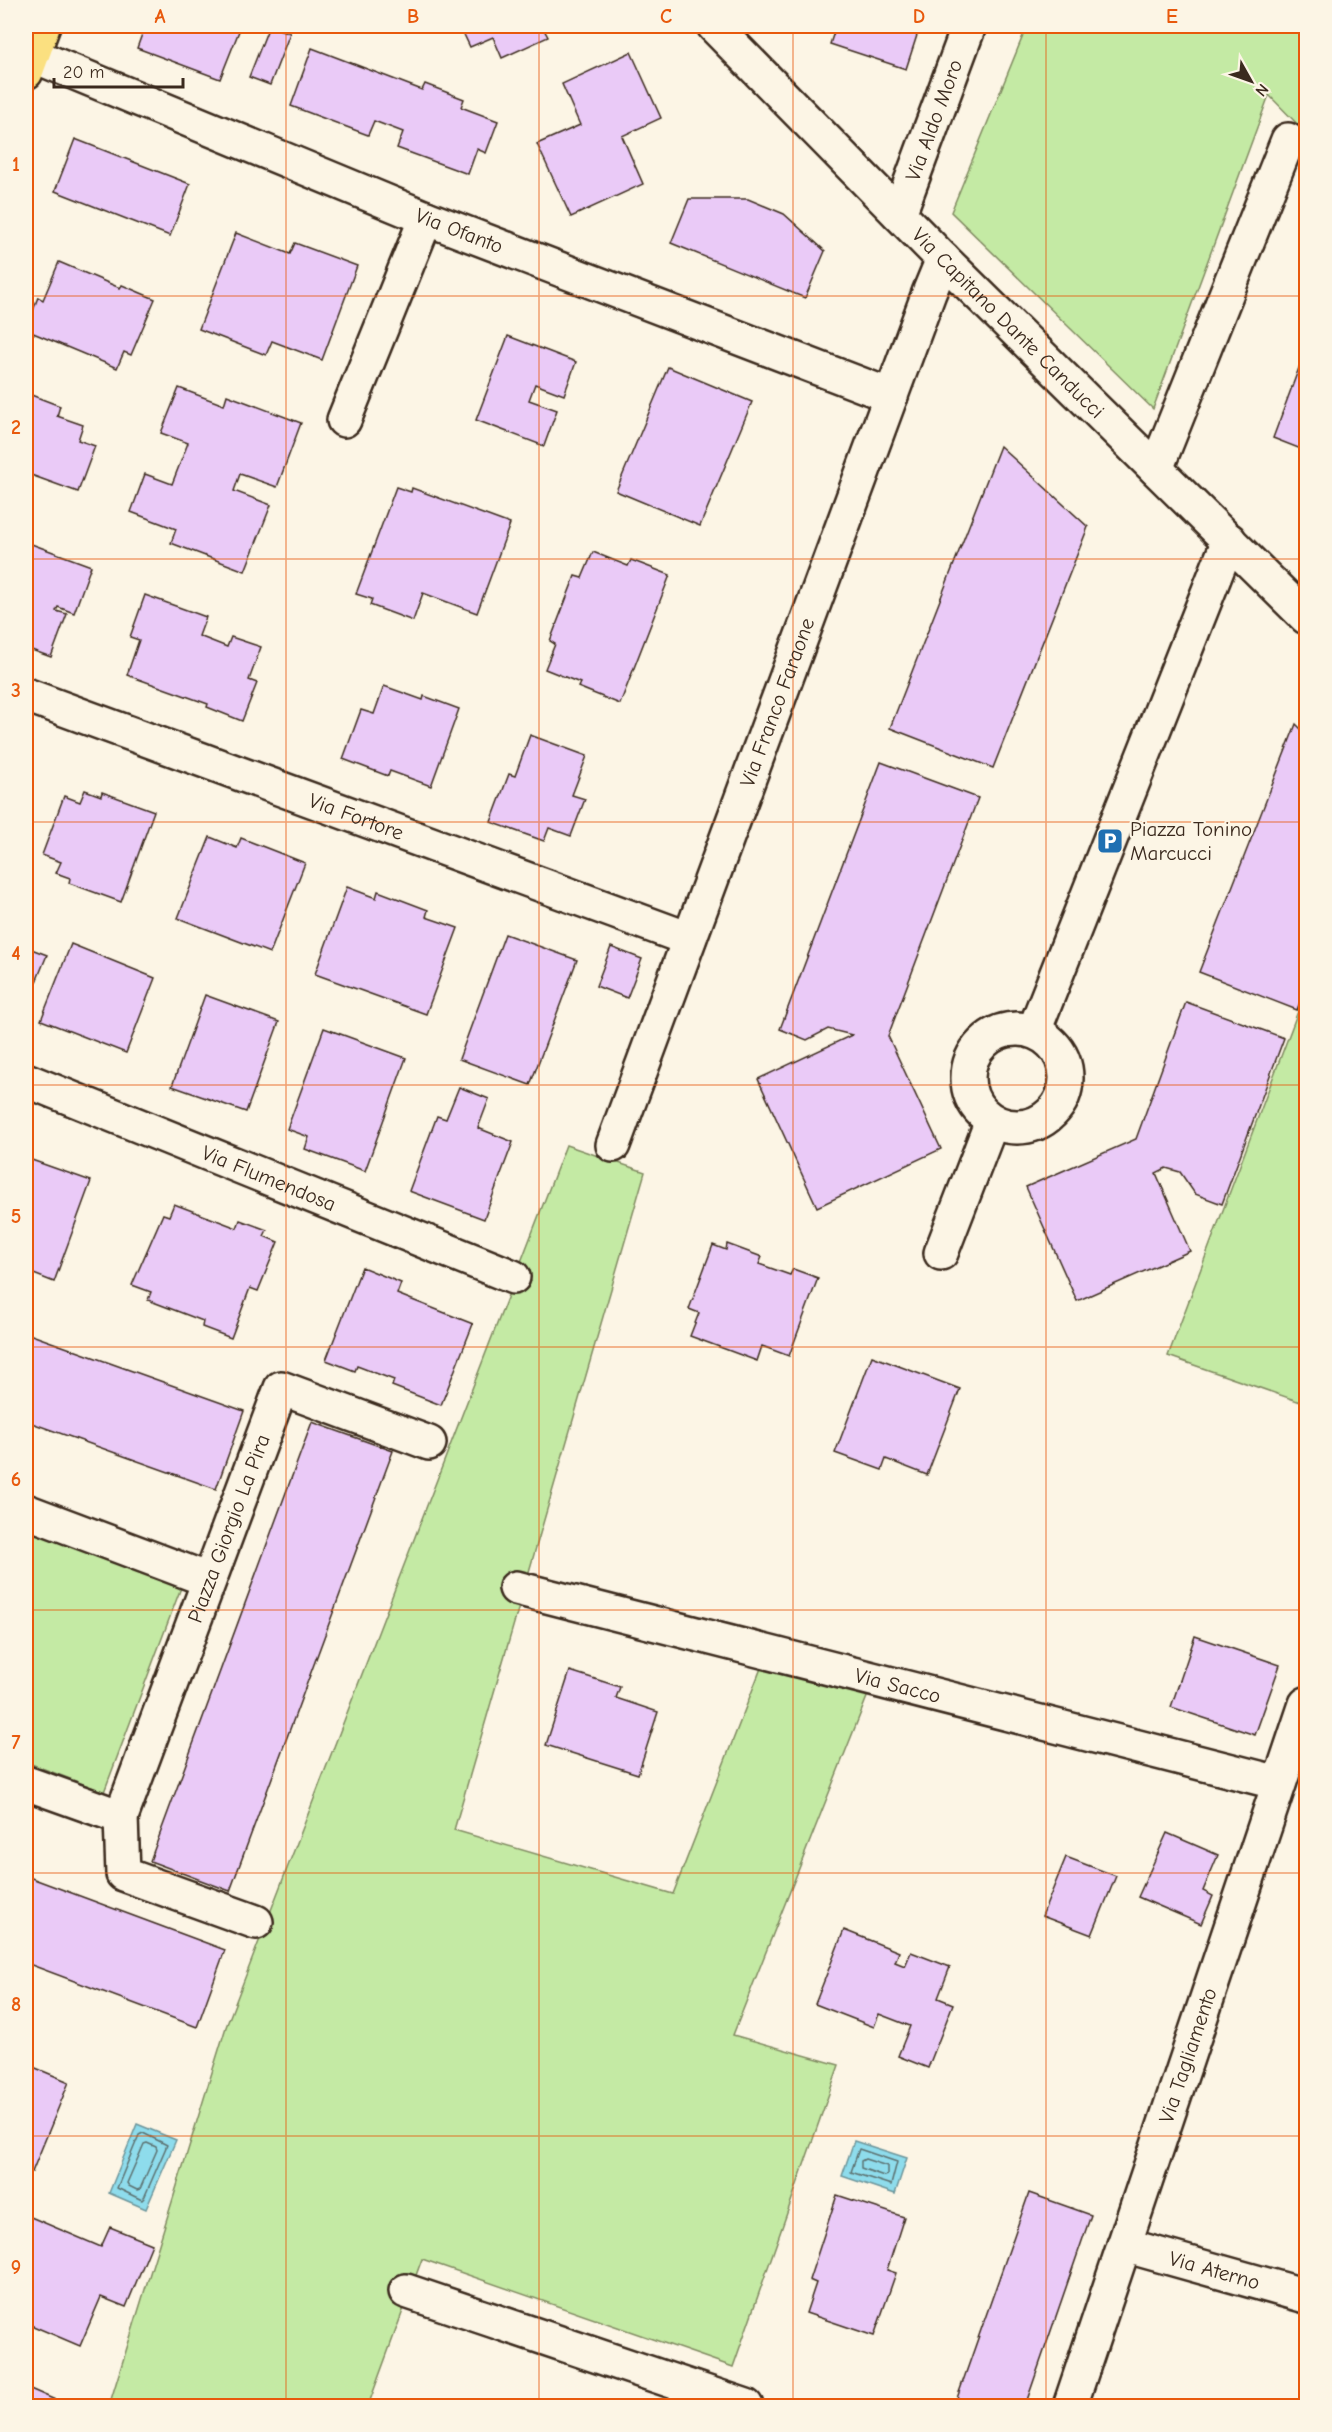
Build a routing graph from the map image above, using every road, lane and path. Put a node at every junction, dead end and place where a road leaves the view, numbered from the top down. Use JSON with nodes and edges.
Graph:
{"nodes":[{"id":1,"x":714,"y":26,"type":"edge"},
{"id":2,"x":969,"y":26,"type":"edge"},
{"id":3,"x":34,"y":51,"type":"edge"},
{"id":4,"x":1288,"y":140,"type":"dead end"},
{"id":5,"x":899,"y":214,"type":"junction"},
{"id":6,"x":426,"y":218,"type":"junction"},
{"id":7,"x":943,"y":259,"type":"junction"},
{"id":8,"x":891,"y":396,"type":"junction"},
{"id":9,"x":344,"y":420,"type":"dead end"},
{"id":10,"x":1156,"y":469,"type":"junction"},
{"id":11,"x":1229,"y":540,"type":"junction"},
{"id":12,"x":1306,"y":617,"type":"edge"},
{"id":13,"x":26,"y":695,"type":"edge"},
{"id":14,"x":689,"y":939,"type":"junction"},
{"id":15,"x":1034,"y":1031,"type":"junction"},
{"id":16,"x":26,"y":1080,"type":"edge"},
{"id":17,"x":992,"y":1121,"type":"junction"},
{"id":18,"x":613,"y":1144,"type":"dead end"},
{"id":19,"x":941,"y":1253,"type":"dead end"},
{"id":20,"x":513,"y":1277,"type":"dead end"},
{"id":21,"x":429,"y":1443,"type":"dead end"},
{"id":22,"x":26,"y":1511,"type":"edge"},
{"id":23,"x":209,"y":1580,"type":"junction"},
{"id":24,"x":516,"y":1588,"type":"dead end"},
{"id":25,"x":1306,"y":1704,"type":"edge"},
{"id":26,"x":26,"y":1783,"type":"edge"},
{"id":27,"x":1279,"y":1783,"type":"junction"},
{"id":28,"x":121,"y":1817,"type":"junction"},
{"id":29,"x":256,"y":1922,"type":"dead end"},
{"id":30,"x":1124,"y":2245,"type":"junction"},
{"id":31,"x":406,"y":2291,"type":"dead end"},
{"id":32,"x":1306,"y":2296,"type":"edge"},
{"id":33,"x":746,"y":2406,"type":"edge"},
{"id":34,"x":1070,"y":2406,"type":"edge"}],
"edges":[{"from":1,"to":5,"type":"street","name":"Via Capitano Dante Canducci"},
{"from":2,"to":5,"type":"street","name":"Via Aldo Moro"},
{"from":3,"to":6,"type":"street","name":"Via Ofanto"},
{"from":4,"to":10,"type":"street"},
{"from":5,"to":7,"type":"street","name":"Via Capitano Dante Canducci"},
{"from":6,"to":8,"type":"street","name":"Via Ofanto"},
{"from":6,"to":9,"type":"street"},
{"from":7,"to":8,"type":"street","name":"Via Franco Faraone"},
{"from":7,"to":10,"type":"street","name":"Via Capitano Dante Canducci"},
{"from":8,"to":14,"type":"street","name":"Via Franco Faraone"},
{"from":10,"to":11,"type":"street","name":"Via Capitano Dante Canducci"},
{"from":11,"to":12,"type":"street","name":"Via Capitano Dante Canducci"},
{"from":11,"to":15,"type":"street"},
{"from":13,"to":14,"type":"street","name":"Via Fortore"},
{"from":14,"to":18,"type":"street","name":"Via Franco Faraone"},
{"from":15,"to":17,"type":"street"},
{"from":15,"to":17,"type":"street"},
{"from":16,"to":20,"type":"street","name":"Via Flumendosa"},
{"from":17,"to":19,"type":"street"},
{"from":21,"to":23,"type":"street","name":"Piazza Giorgio La Pira"},
{"from":22,"to":23,"type":"street"},
{"from":23,"to":28,"type":"street","name":"Piazza Giorgio La Pira"},
{"from":24,"to":27,"type":"street","name":"Via Sacco"},
{"from":25,"to":27,"type":"street","name":"Via Tagliamento"},
{"from":26,"to":28,"type":"street"},
{"from":27,"to":30,"type":"street","name":"Via Tagliamento"},
{"from":28,"to":29,"type":"street","name":"Piazza Giorgio La Pira"},
{"from":30,"to":32,"type":"street","name":"Via Aterno"},
{"from":30,"to":34,"type":"street","name":"Via Tagliamento"},
{"from":31,"to":33,"type":"street"}]}
